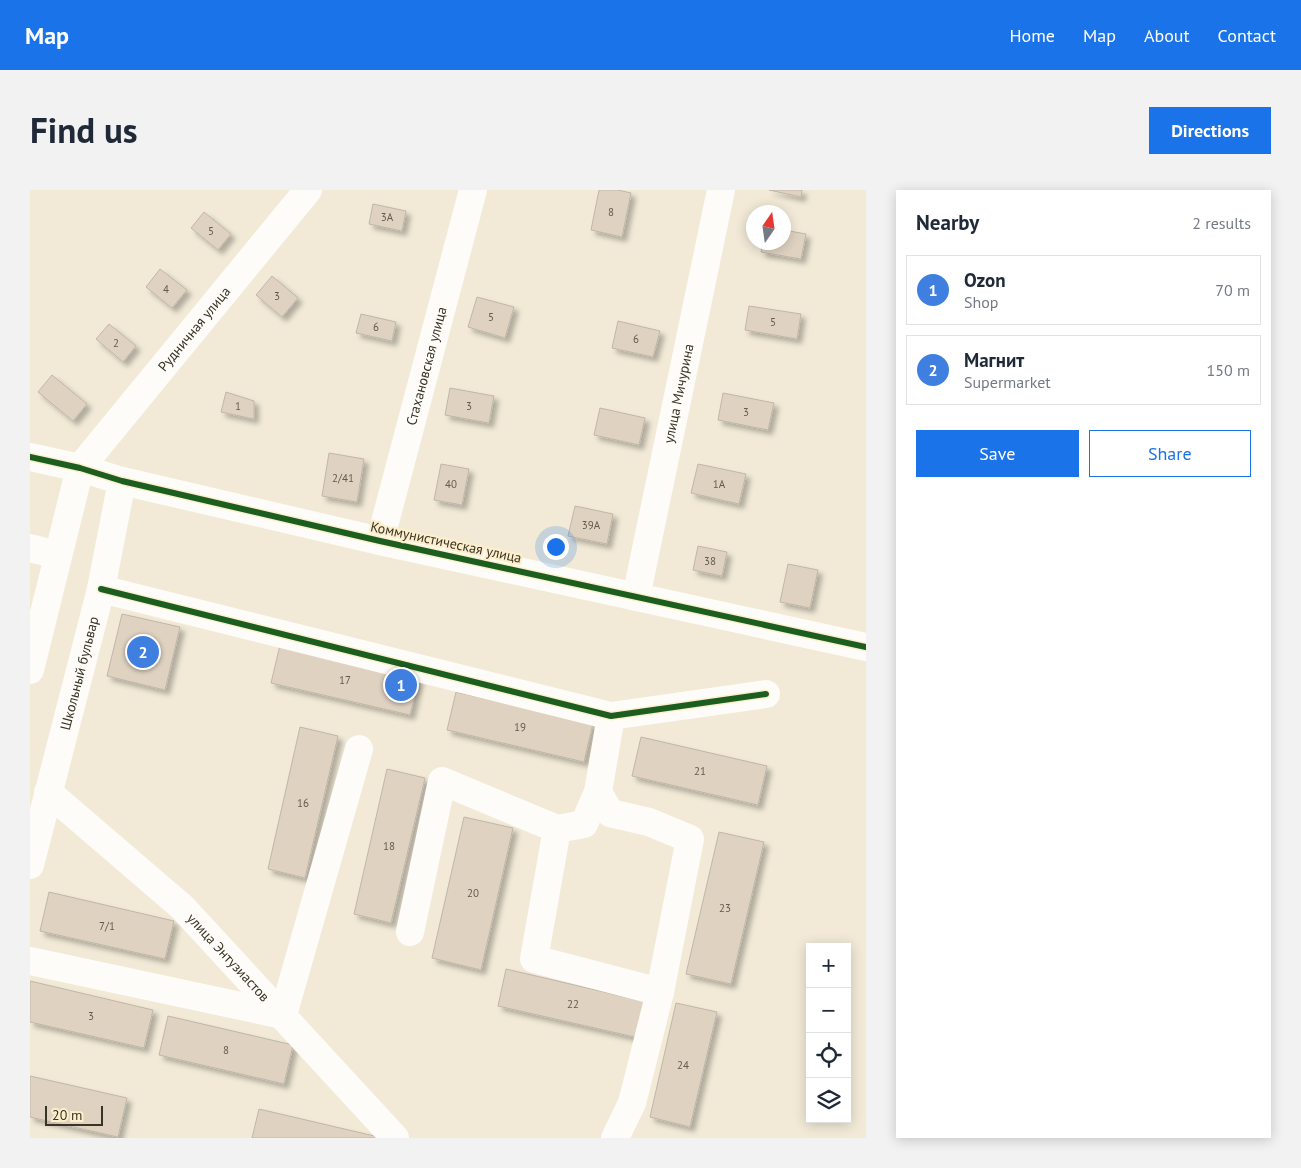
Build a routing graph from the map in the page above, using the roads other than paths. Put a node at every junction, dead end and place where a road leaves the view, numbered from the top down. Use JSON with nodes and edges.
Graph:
{"nodes":[{"id":1,"x":308,"y":190,"type":"edge"},
{"id":2,"x":473,"y":190,"type":"edge"},
{"id":3,"x":721,"y":190,"type":"edge"},
{"id":4,"x":30,"y":457,"type":"edge"},
{"id":5,"x":80,"y":468,"type":"junction"},
{"id":6,"x":122,"y":481,"type":"junction"},
{"id":7,"x":380,"y":541,"type":"junction"},
{"id":8,"x":30,"y":548,"type":"edge"},
{"id":9,"x":58,"y":555,"type":"junction"},
{"id":10,"x":101,"y":589,"type":"junction"},
{"id":11,"x":636,"y":597,"type":"junction"},
{"id":12,"x":866,"y":647,"type":"edge"},
{"id":13,"x":30,"y":670,"type":"edge"},
{"id":14,"x":766,"y":694,"type":"dead end"},
{"id":15,"x":611,"y":716,"type":"junction"},
{"id":16,"x":359,"y":749,"type":"dead end"},
{"id":17,"x":48,"y":792,"type":"junction"},
{"id":18,"x":598,"y":792,"type":"junction"},
{"id":19,"x":557,"y":829,"type":"junction"},
{"id":20,"x":30,"y":865,"type":"edge"},
{"id":21,"x":410,"y":932,"type":"dead end"},
{"id":22,"x":30,"y":961,"type":"edge"},
{"id":23,"x":660,"y":992,"type":"junction"},
{"id":24,"x":283,"y":1015,"type":"junction"},
{"id":25,"x":395,"y":1138,"type":"edge"},
{"id":26,"x":615,"y":1138,"type":"edge"}],
"edges":[{"from":1,"to":5,"type":"street","name":"Рудничная улица"},
{"from":2,"to":7,"type":"street","name":"Стахановская улица"},
{"from":3,"to":11,"type":"street","name":"улица Мичурина"},
{"from":4,"to":5,"type":"street","name":"Коммунистическая улица"},
{"from":5,"to":6,"type":"street","name":"Коммунистическая улица"},
{"from":5,"to":9,"type":"street"},
{"from":6,"to":7,"type":"street","name":"Коммунистическая улица"},
{"from":6,"to":10,"type":"street","name":"Школьный бульвар"},
{"from":7,"to":11,"type":"street","name":"Коммунистическая улица"},
{"from":8,"to":9,"type":"street"},
{"from":9,"to":13,"type":"street"},
{"from":10,"to":15,"type":"street"},
{"from":10,"to":17,"type":"street","name":"Школьный бульвар"},
{"from":11,"to":12,"type":"street","name":"Коммунистическая улица"},
{"from":14,"to":15,"type":"street"},
{"from":15,"to":18,"type":"street"},
{"from":16,"to":24,"type":"street"},
{"from":17,"to":20,"type":"street","name":"Школьный бульвар"},
{"from":17,"to":24,"type":"street","name":"улица Энтузиастов"},
{"from":18,"to":19,"type":"street"},
{"from":18,"to":23,"type":"street"},
{"from":19,"to":21,"type":"street"},
{"from":19,"to":23,"type":"street"},
{"from":22,"to":24,"type":"street"},
{"from":23,"to":26,"type":"street"},
{"from":24,"to":25,"type":"street","name":"улица Энтузиастов"}]}
